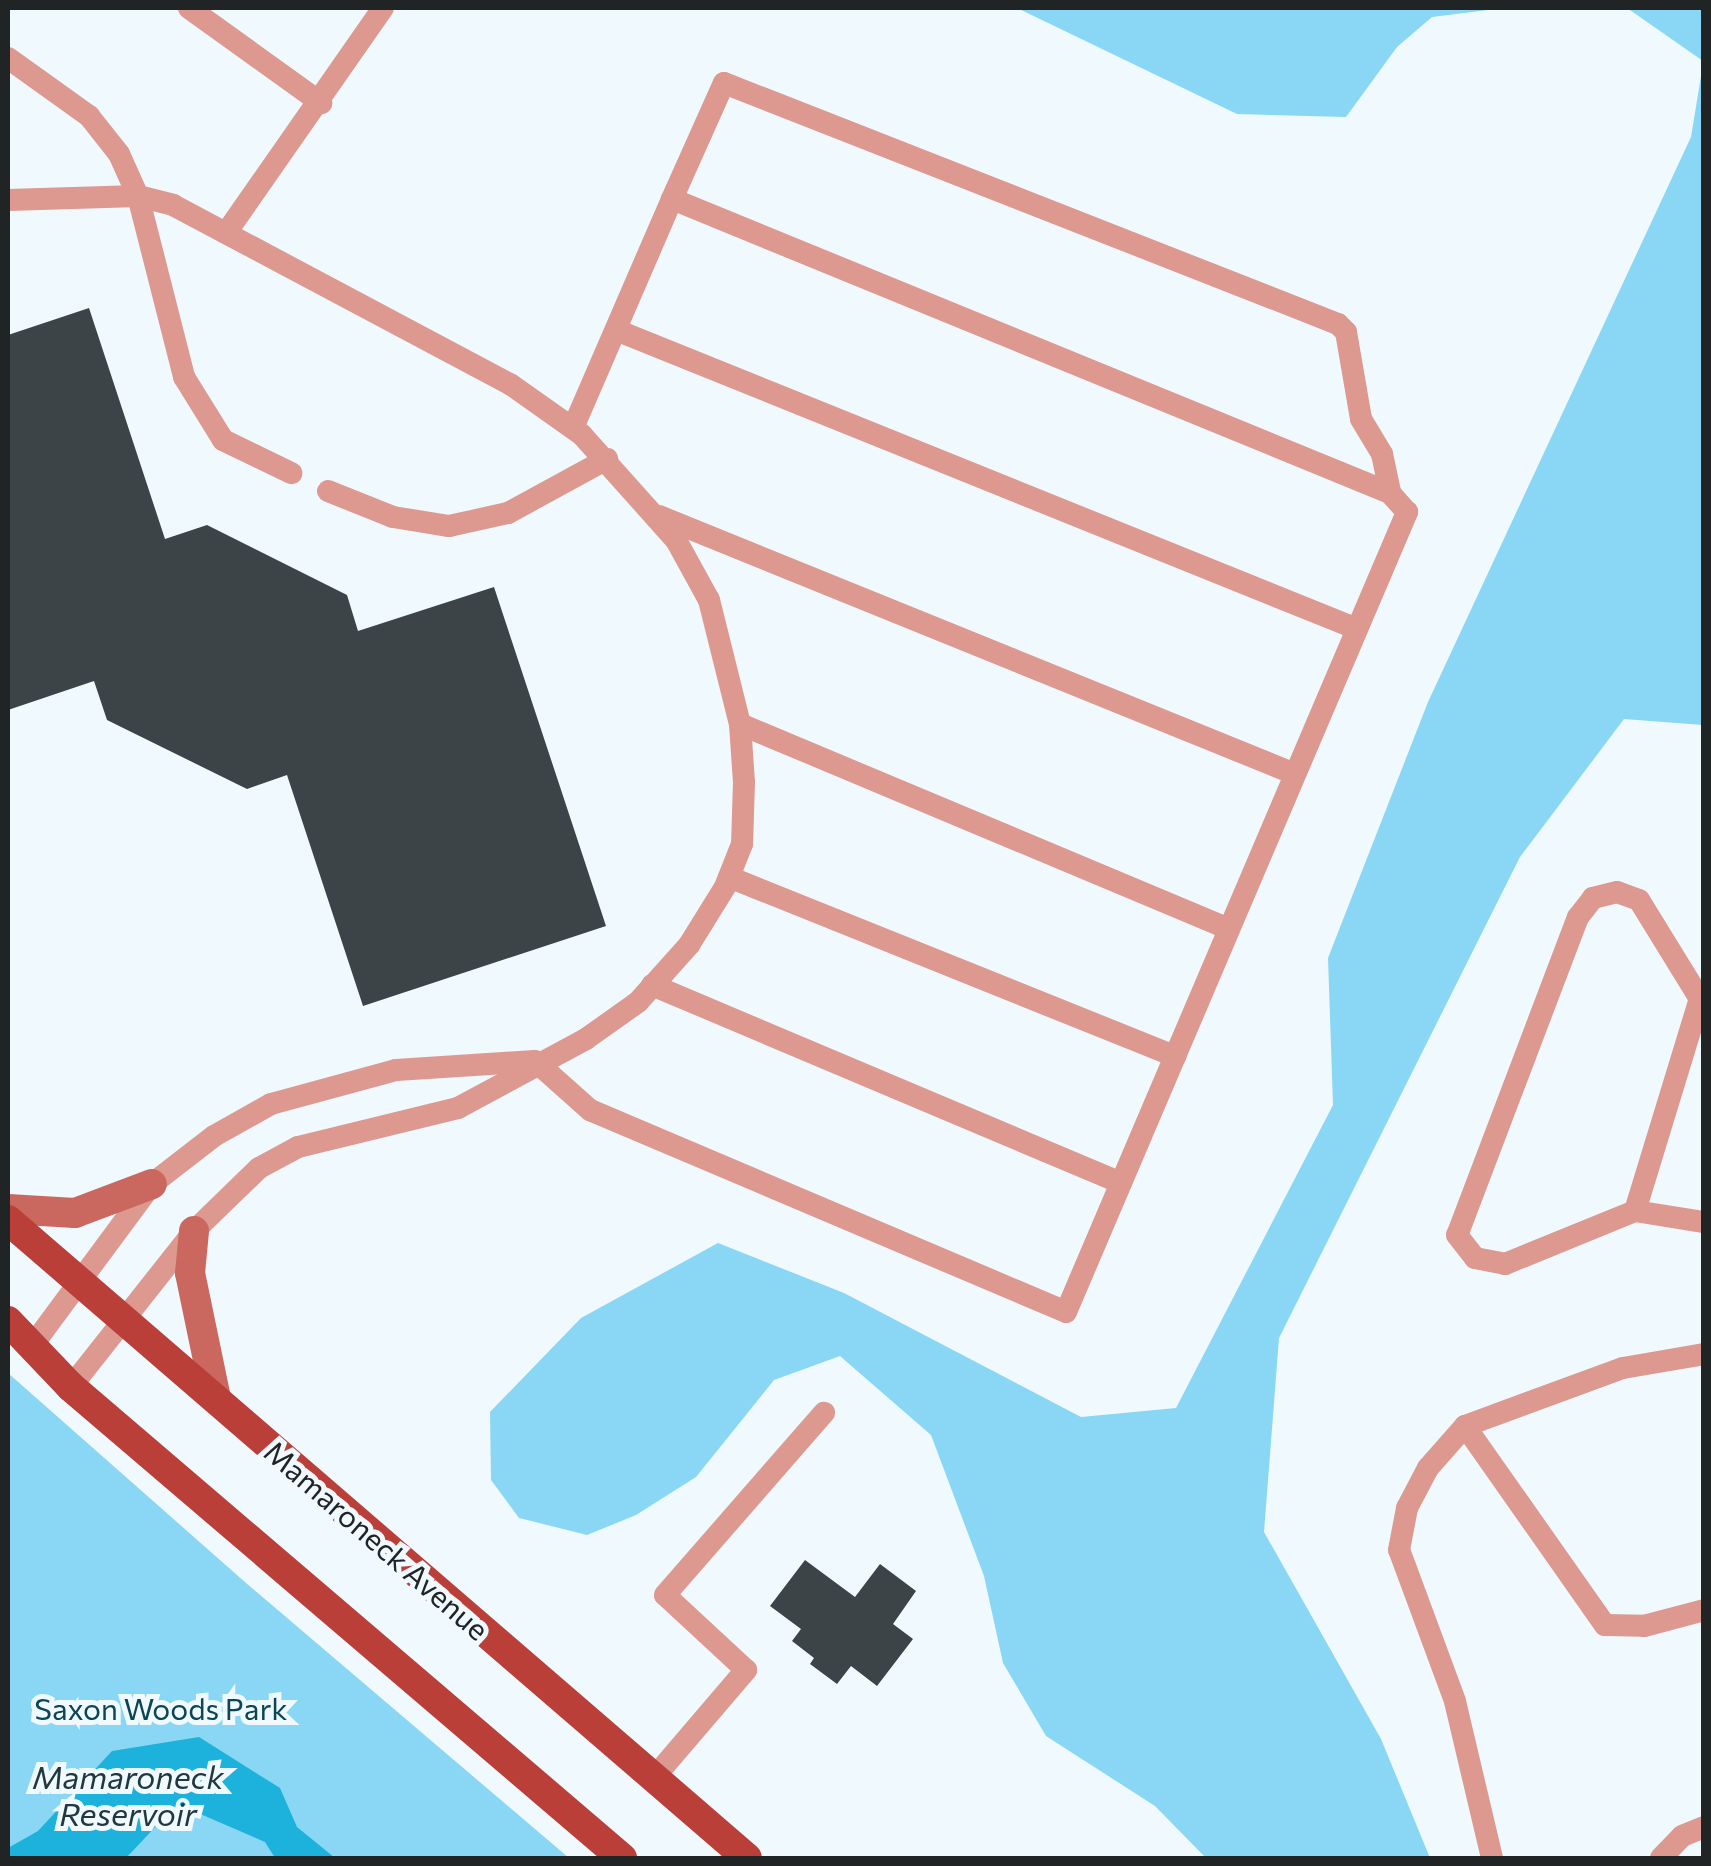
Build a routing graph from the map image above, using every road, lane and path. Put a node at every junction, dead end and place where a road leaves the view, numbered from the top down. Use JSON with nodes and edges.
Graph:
{"nodes":[{"id":1,"x":189,"y":8,"type":"edge"},
{"id":2,"x":383,"y":8,"type":"edge"},
{"id":3,"x":8,"y":58,"type":"edge"},
{"id":4,"x":321,"y":103,"type":"junction"},
{"id":5,"x":138,"y":196,"type":"junction"},
{"id":6,"x":8,"y":200,"type":"edge"},
{"id":7,"x":672,"y":200,"type":"junction"},
{"id":8,"x":226,"y":233,"type":"junction"},
{"id":9,"x":616,"y":330,"type":"junction"},
{"id":10,"x":573,"y":428,"type":"junction"},
{"id":11,"x":607,"y":458,"type":"junction"},
{"id":12,"x":291,"y":472,"type":"dead end"},
{"id":13,"x":328,"y":491,"type":"dead end"},
{"id":14,"x":1390,"y":493,"type":"junction"},
{"id":15,"x":656,"y":515,"type":"junction"},
{"id":16,"x":1357,"y":629,"type":"junction"},
{"id":17,"x":740,"y":724,"type":"junction"},
{"id":18,"x":1296,"y":774,"type":"junction"},
{"id":19,"x":729,"y":876,"type":"junction"},
{"id":20,"x":1229,"y":929,"type":"junction"},
{"id":21,"x":652,"y":986,"type":"junction"},
{"id":22,"x":1175,"y":1056,"type":"junction"},
{"id":23,"x":535,"y":1061,"type":"junction"},
{"id":24,"x":1121,"y":1183,"type":"junction"},
{"id":25,"x":152,"y":1184,"type":"junction"},
{"id":26,"x":8,"y":1209,"type":"edge"},
{"id":27,"x":1635,"y":1210,"type":"junction"},
{"id":28,"x":8,"y":1220,"type":"edge"},
{"id":29,"x":1704,"y":1222,"type":"edge"},
{"id":30,"x":194,"y":1231,"type":"junction"},
{"id":31,"x":80,"y":1284,"type":"junction"},
{"id":32,"x":8,"y":1321,"type":"edge"},
{"id":33,"x":125,"y":1321,"type":"junction"},
{"id":34,"x":32,"y":1346,"type":"junction"},
{"id":35,"x":1704,"y":1354,"type":"edge"},
{"id":36,"x":71,"y":1388,"type":"junction"},
{"id":37,"x":216,"y":1399,"type":"junction"},
{"id":38,"x":824,"y":1413,"type":"dead end"},
{"id":39,"x":1465,"y":1426,"type":"junction"},
{"id":40,"x":1704,"y":1610,"type":"edge"},
{"id":41,"x":652,"y":1780,"type":"junction"},
{"id":42,"x":1704,"y":1828,"type":"edge"},
{"id":43,"x":622,"y":1858,"type":"edge"},
{"id":44,"x":747,"y":1858,"type":"edge"},
{"id":45,"x":1492,"y":1858,"type":"edge"},
{"id":46,"x":1661,"y":1858,"type":"edge"}],
"edges":[{"from":1,"to":4,"type":"lane"},
{"from":2,"to":4,"type":"lane"},
{"from":3,"to":5,"type":"lane"},
{"from":4,"to":8,"type":"lane"},
{"from":5,"to":6,"type":"lane"},
{"from":5,"to":8,"type":"lane"},
{"from":5,"to":12,"type":"lane"},
{"from":7,"to":9,"type":"lane"},
{"from":7,"to":14,"type":"lane"},
{"from":7,"to":14,"type":"lane"},
{"from":8,"to":10,"type":"lane"},
{"from":9,"to":10,"type":"lane"},
{"from":9,"to":16,"type":"lane"},
{"from":10,"to":11,"type":"lane"},
{"from":11,"to":13,"type":"lane"},
{"from":11,"to":15,"type":"lane"},
{"from":14,"to":16,"type":"lane"},
{"from":15,"to":17,"type":"lane"},
{"from":15,"to":18,"type":"lane"},
{"from":16,"to":18,"type":"lane"},
{"from":17,"to":19,"type":"lane"},
{"from":17,"to":20,"type":"lane"},
{"from":18,"to":20,"type":"lane"},
{"from":19,"to":21,"type":"lane"},
{"from":19,"to":22,"type":"lane"},
{"from":20,"to":22,"type":"lane"},
{"from":21,"to":23,"type":"lane"},
{"from":21,"to":24,"type":"lane"},
{"from":22,"to":24,"type":"lane"},
{"from":23,"to":24,"type":"lane"},
{"from":23,"to":25,"type":"lane"},
{"from":23,"to":30,"type":"lane"},
{"from":25,"to":26,"type":"main road"},
{"from":25,"to":31,"type":"lane"},
{"from":27,"to":27,"type":"lane"},
{"from":27,"to":29,"type":"lane"},
{"from":28,"to":31,"type":"main road","name":"Mamaroneck Avenue"},
{"from":30,"to":33,"type":"lane"},
{"from":30,"to":37,"type":"main road"},
{"from":31,"to":33,"type":"main road","name":"Mamaroneck Avenue"},
{"from":31,"to":34,"type":"lane"},
{"from":32,"to":34,"type":"main road"},
{"from":33,"to":36,"type":"lane"},
{"from":33,"to":37,"type":"main road","name":"Mamaroneck Avenue"},
{"from":34,"to":36,"type":"main road"},
{"from":35,"to":39,"type":"lane"},
{"from":36,"to":43,"type":"main road"},
{"from":37,"to":41,"type":"main road","name":"Mamaroneck Avenue"},
{"from":38,"to":41,"type":"lane"},
{"from":39,"to":40,"type":"lane"},
{"from":39,"to":45,"type":"lane"},
{"from":41,"to":44,"type":"main road","name":"Mamaroneck Avenue"},
{"from":42,"to":46,"type":"lane"}]}
